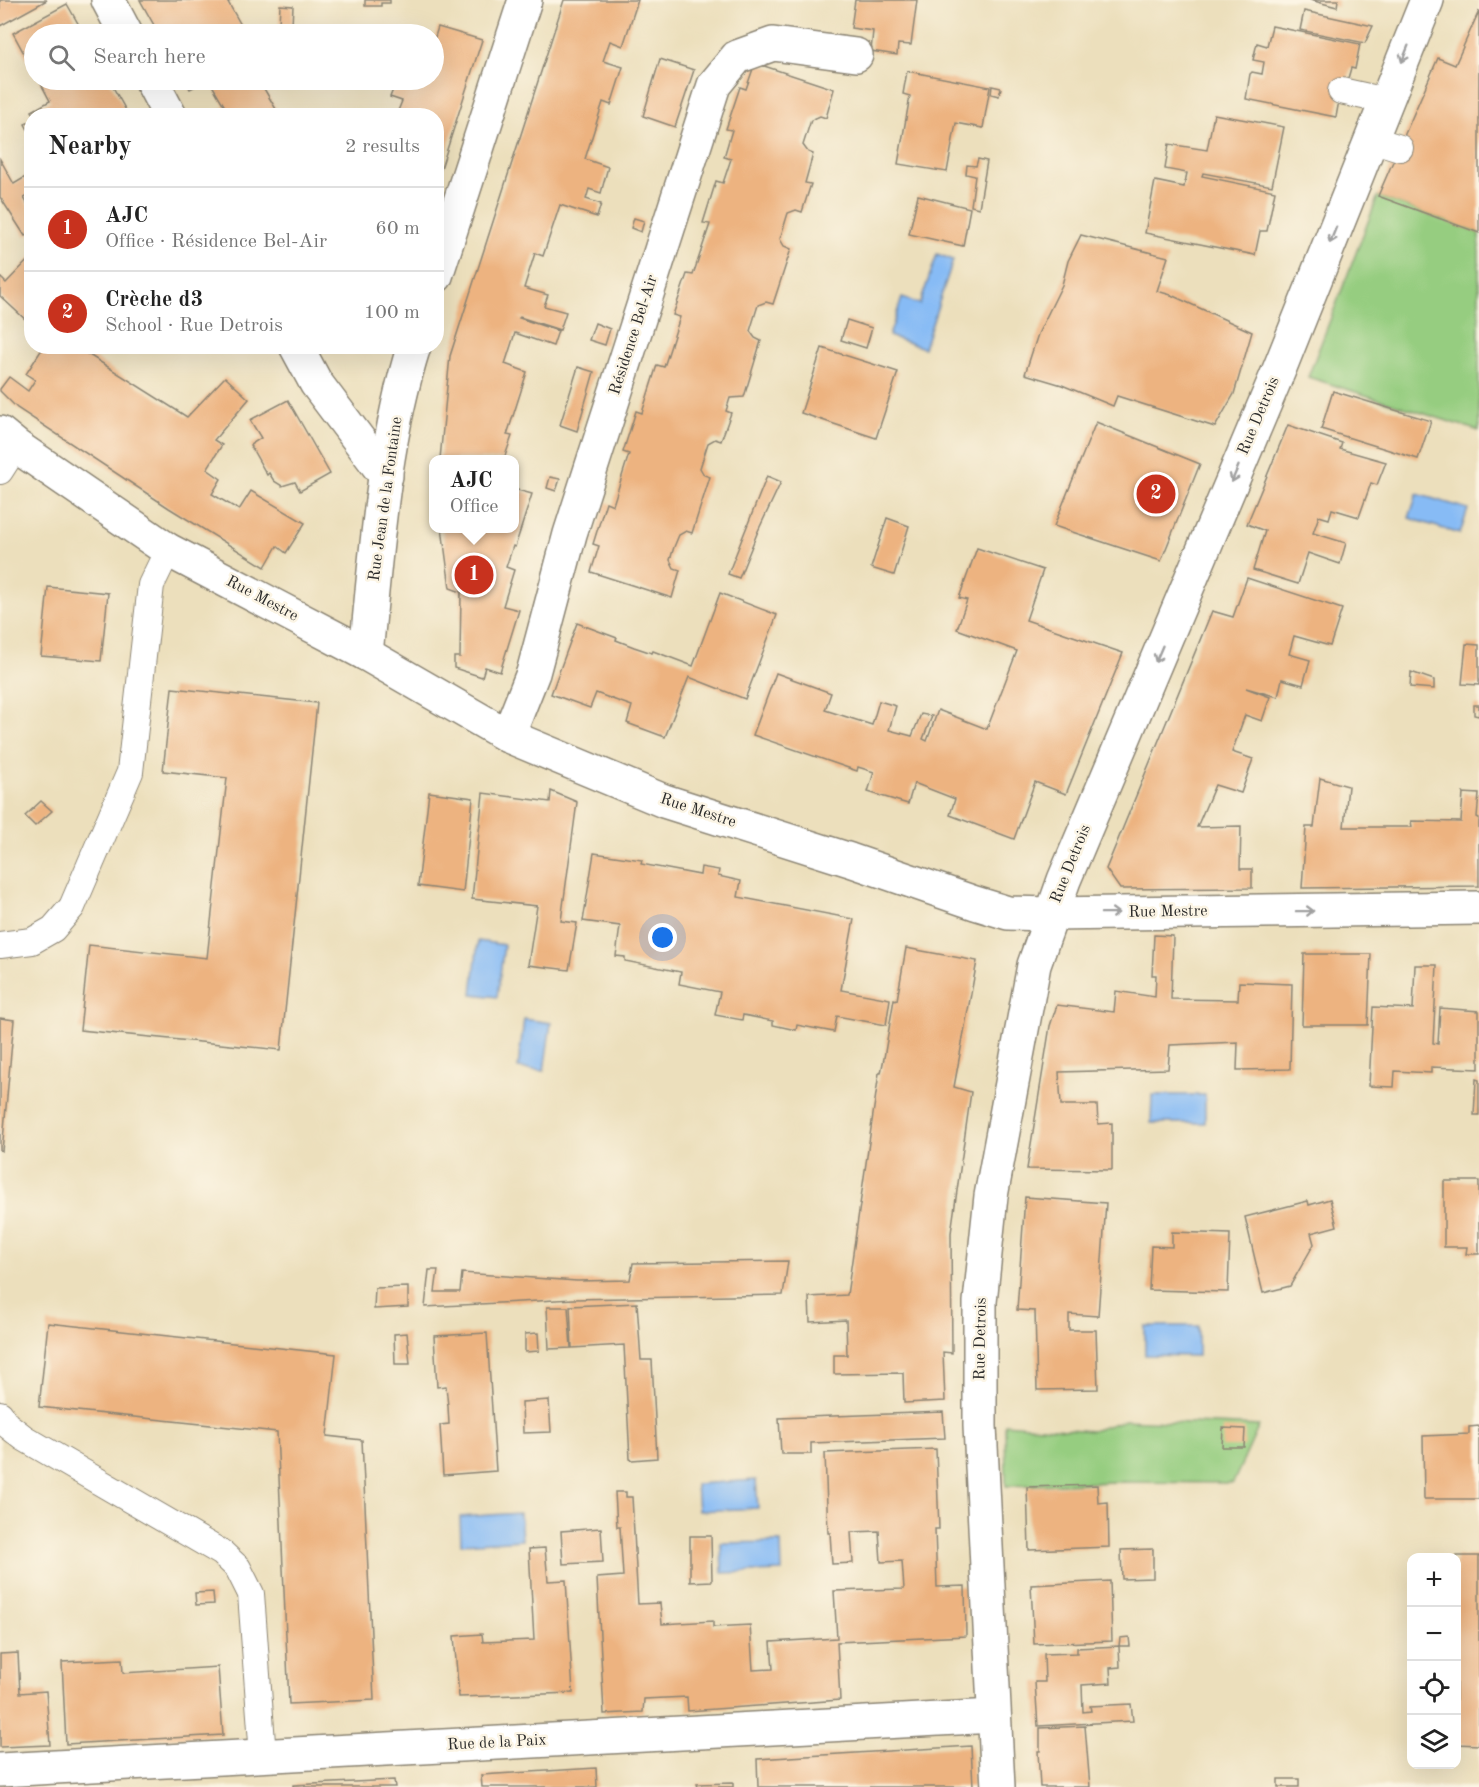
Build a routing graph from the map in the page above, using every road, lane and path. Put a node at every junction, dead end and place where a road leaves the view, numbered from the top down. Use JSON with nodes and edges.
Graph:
{"nodes":[{"id":1,"x":108,"y":0,"type":"edge"},
{"id":2,"x":525,"y":0,"type":"edge"},
{"id":3,"x":1427,"y":0,"type":"edge"},
{"id":4,"x":121,"y":24,"type":"edge"},
{"id":5,"x":856,"y":55,"type":"dead end"},
{"id":6,"x":156,"y":90,"type":"edge"},
{"id":7,"x":1341,"y":91,"type":"dead end"},
{"id":8,"x":1386,"y":101,"type":"junction"},
{"id":9,"x":166,"y":108,"type":"edge"},
{"id":10,"x":444,"y":251,"type":"edge"},
{"id":11,"x":300,"y":354,"type":"edge"},
{"id":12,"x":412,"y":354,"type":"edge"},
{"id":13,"x":5,"y":450,"type":"edge"},
{"id":14,"x":386,"y":476,"type":"junction"},
{"id":15,"x":168,"y":550,"type":"junction"},
{"id":16,"x":366,"y":654,"type":"junction"},
{"id":17,"x":508,"y":736,"type":"junction"},
{"id":18,"x":1479,"y":908,"type":"edge"},
{"id":19,"x":1051,"y":914,"type":"junction"},
{"id":20,"x":0,"y":945,"type":"edge"},
{"id":21,"x":0,"y":1414,"type":"edge"},
{"id":22,"x":994,"y":1716,"type":"junction"},
{"id":23,"x":263,"y":1756,"type":"junction"},
{"id":24,"x":0,"y":1770,"type":"edge"},
{"id":25,"x":998,"y":1787,"type":"edge"}],
"edges":[{"from":1,"to":4,"type":"street"},
{"from":2,"to":10,"type":"street"},
{"from":3,"to":8,"type":"street","name":"Rue Detrois","one_way":true},
{"from":5,"to":17,"type":"street","name":"Résidence Bel-Air"},
{"from":6,"to":9,"type":"street"},
{"from":7,"to":8,"type":"lane"},
{"from":8,"to":19,"type":"street","name":"Rue Detrois","one_way":true},
{"from":11,"to":14,"type":"street"},
{"from":12,"to":14,"type":"street","name":"Rue Jean de la Fontaine"},
{"from":13,"to":15,"type":"street","name":"Rue Mestre"},
{"from":14,"to":16,"type":"street","name":"Rue Jean de la Fontaine"},
{"from":15,"to":16,"type":"street","name":"Rue Mestre"},
{"from":15,"to":20,"type":"lane"},
{"from":16,"to":17,"type":"street","name":"Rue Mestre"},
{"from":17,"to":19,"type":"street","name":"Rue Mestre"},
{"from":19,"to":18,"type":"street","name":"Rue Mestre","one_way":true},
{"from":19,"to":22,"type":"street","name":"Rue Detrois"},
{"from":21,"to":23,"type":"lane"},
{"from":22,"to":23,"type":"street","name":"Rue de la Paix"},
{"from":22,"to":25,"type":"street","name":"Rue Detrois"},
{"from":23,"to":24,"type":"street","name":"Rue de la Paix"}]}
